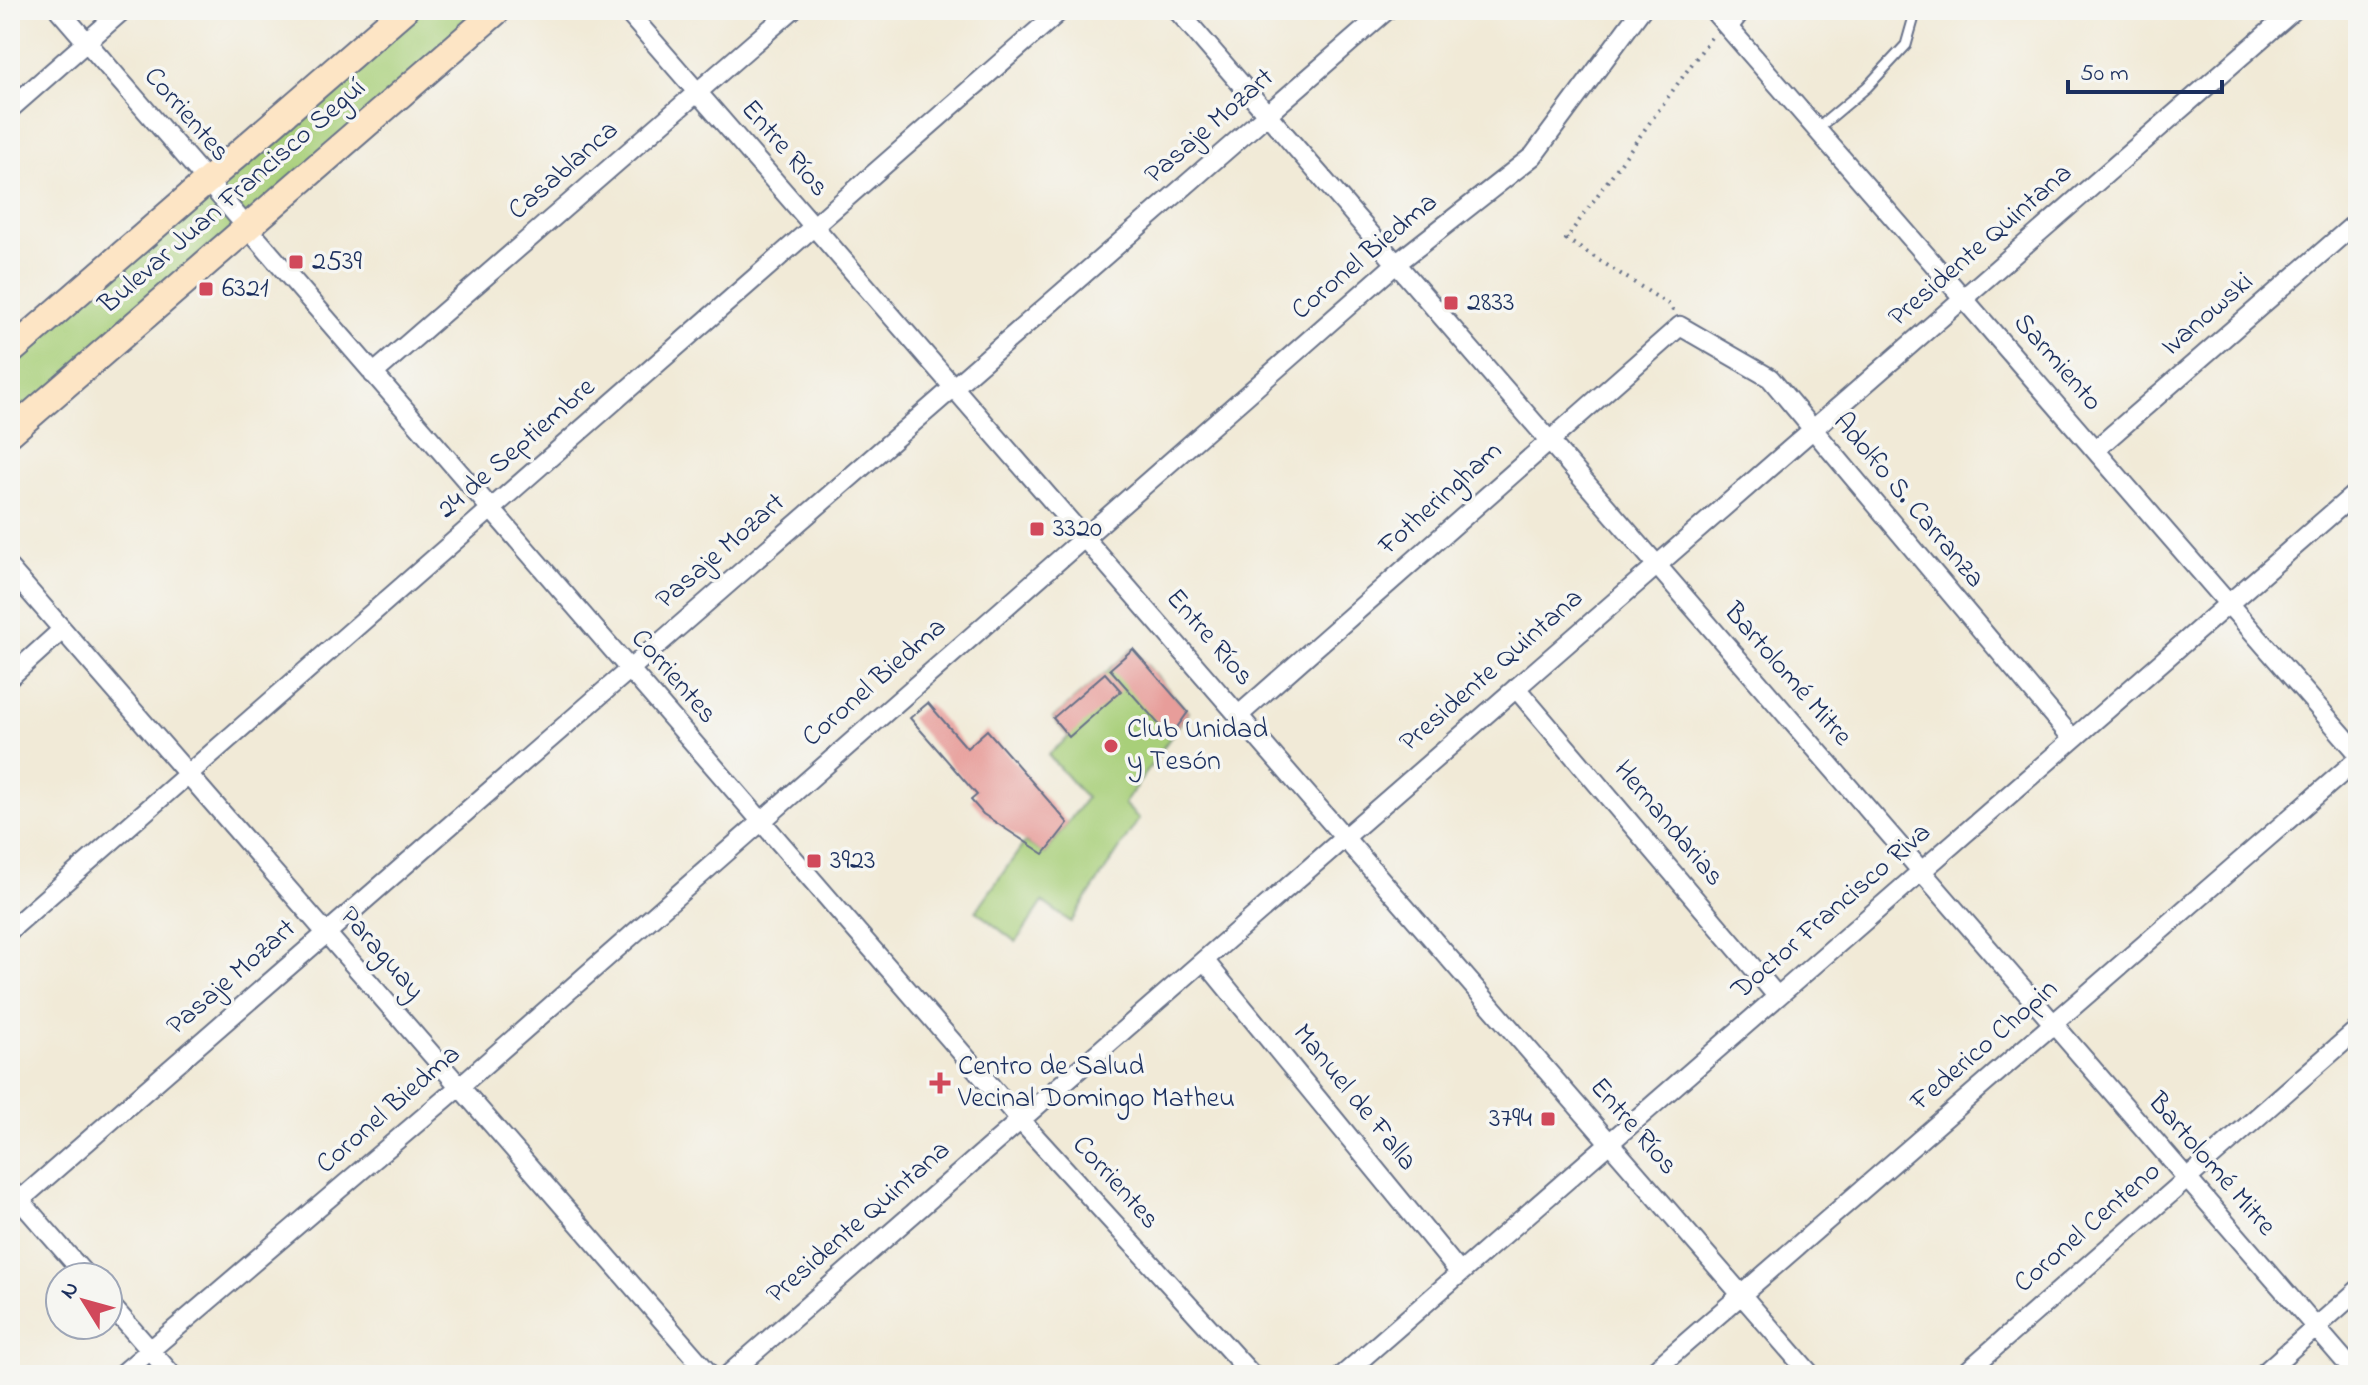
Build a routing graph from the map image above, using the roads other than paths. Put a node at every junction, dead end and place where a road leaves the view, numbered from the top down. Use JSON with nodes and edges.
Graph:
{"nodes":[{"id":1,"x":59,"y":10,"type":"edge"},
{"id":2,"x":123,"y":10,"type":"edge"},
{"id":3,"x":404,"y":10,"type":"edge"},
{"id":4,"x":498,"y":10,"type":"edge"},
{"id":5,"x":626,"y":10,"type":"edge"},
{"id":6,"x":792,"y":10,"type":"edge"},
{"id":7,"x":1061,"y":10,"type":"edge"},
{"id":8,"x":1177,"y":10,"type":"edge"},
{"id":9,"x":1387,"y":10,"type":"edge"},
{"id":10,"x":1641,"y":10,"type":"edge"},
{"id":11,"x":1747,"y":10,"type":"edge"},
{"id":12,"x":1916,"y":10,"type":"edge"},
{"id":13,"x":2294,"y":10,"type":"edge"},
{"id":14,"x":1722,"y":21,"type":"edge"},
{"id":15,"x":86,"y":42,"type":"junction"},
{"id":16,"x":697,"y":92,"type":"junction"},
{"id":17,"x":10,"y":109,"type":"edge"},
{"id":18,"x":1267,"y":115,"type":"junction"},
{"id":19,"x":1817,"y":129,"type":"junction"},
{"id":20,"x":207,"y":181,"type":"junction"},
{"id":21,"x":2358,"y":221,"type":"edge"},
{"id":22,"x":814,"y":226,"type":"junction"},
{"id":23,"x":247,"y":227,"type":"junction"},
{"id":24,"x":1397,"y":263,"type":"junction"},
{"id":25,"x":1963,"y":298,"type":"junction"},
{"id":26,"x":1680,"y":326,"type":"joint"},
{"id":27,"x":10,"y":352,"type":"edge"},
{"id":28,"x":373,"y":374,"type":"junction"},
{"id":29,"x":954,"y":387,"type":"junction"},
{"id":30,"x":1812,"y":430,"type":"junction"},
{"id":31,"x":10,"y":433,"type":"edge"},
{"id":32,"x":1547,"y":442,"type":"junction"},
{"id":33,"x":2095,"y":450,"type":"junction"},
{"id":34,"x":2358,"y":491,"type":"edge"},
{"id":35,"x":491,"y":510,"type":"junction"},
{"id":36,"x":1085,"y":536,"type":"junction"},
{"id":37,"x":1656,"y":566,"type":"junction"},
{"id":38,"x":10,"y":569,"type":"edge"},
{"id":39,"x":2228,"y":604,"type":"junction"},
{"id":40,"x":61,"y":631,"type":"junction"},
{"id":41,"x":630,"y":669,"type":"junction"},
{"id":42,"x":10,"y":677,"type":"edge"},
{"id":43,"x":1516,"y":688,"type":"junction"},
{"id":44,"x":1239,"y":715,"type":"junction"},
{"id":45,"x":2072,"y":738,"type":"junction"},
{"id":46,"x":2358,"y":753,"type":"edge"},
{"id":47,"x":2358,"y":759,"type":"edge"},
{"id":48,"x":188,"y":774,"type":"junction"},
{"id":49,"x":760,"y":821,"type":"junction"},
{"id":50,"x":1345,"y":837,"type":"junction"},
{"id":51,"x":1920,"y":872,"type":"junction"},
{"id":52,"x":10,"y":930,"type":"edge"},
{"id":53,"x":326,"y":933,"type":"junction"},
{"id":54,"x":1204,"y":960,"type":"junction"},
{"id":55,"x":1777,"y":996,"type":"junction"},
{"id":56,"x":2052,"y":1025,"type":"junction"},
{"id":57,"x":2358,"y":1029,"type":"edge"},
{"id":58,"x":459,"y":1087,"type":"junction"},
{"id":59,"x":1020,"y":1120,"type":"junction"},
{"id":60,"x":1610,"y":1143,"type":"junction"},
{"id":61,"x":2186,"y":1180,"type":"junction"},
{"id":62,"x":15,"y":1194,"type":"edge"},
{"id":63,"x":73,"y":1261,"type":"edge"},
{"id":64,"x":1460,"y":1273,"type":"junction"},
{"id":65,"x":2358,"y":1290,"type":"edge"},
{"id":66,"x":1742,"y":1295,"type":"junction"},
{"id":67,"x":124,"y":1320,"type":"edge"},
{"id":68,"x":2316,"y":1327,"type":"junction"},
{"id":69,"x":150,"y":1350,"type":"junction"},
{"id":70,"x":121,"y":1375,"type":"edge"},
{"id":71,"x":172,"y":1375,"type":"edge"},
{"id":72,"x":710,"y":1375,"type":"edge"},
{"id":73,"x":728,"y":1375,"type":"edge"},
{"id":74,"x":1252,"y":1375,"type":"edge"},
{"id":75,"x":1343,"y":1375,"type":"edge"},
{"id":76,"x":1649,"y":1375,"type":"edge"},
{"id":77,"x":1811,"y":1375,"type":"edge"},
{"id":78,"x":1963,"y":1375,"type":"edge"},
{"id":79,"x":2262,"y":1375,"type":"edge"},
{"id":80,"x":2357,"y":1375,"type":"edge"}],
"edges":[{"from":1,"to":15,"type":"street","name":"Corrientes"},
{"from":2,"to":15,"type":"street"},
{"from":3,"to":20,"type":"main road","name":"Bulevar Juan Francisco Seguí"},
{"from":4,"to":23,"type":"main road","name":"Bulevar Juan Francisco Seguí"},
{"from":5,"to":16,"type":"street","name":"Entre Ríos"},
{"from":6,"to":16,"type":"street","name":"Casablanca"},
{"from":7,"to":22,"type":"street","name":"24 de Septiembre"},
{"from":8,"to":18,"type":"street","name":"Bartolomé Mitre"},
{"from":9,"to":18,"type":"street","name":"Pasaje Mozart"},
{"from":10,"to":24,"type":"street","name":"Coronel Biedma"},
{"from":11,"to":14,"type":"lane"},
{"from":12,"to":19,"type":"lane"},
{"from":13,"to":25,"type":"street","name":"Presidente Quintana"},
{"from":14,"to":19,"type":"street","name":"Sarmiento"},
{"from":15,"to":17,"type":"street"},
{"from":15,"to":20,"type":"street","name":"Corrientes"},
{"from":16,"to":22,"type":"street","name":"Entre Ríos"},
{"from":16,"to":28,"type":"street","name":"Casablanca"},
{"from":18,"to":24,"type":"street","name":"Bartolomé Mitre"},
{"from":18,"to":29,"type":"street","name":"Pasaje Mozart"},
{"from":19,"to":25,"type":"street","name":"Sarmiento"},
{"from":20,"to":23,"type":"street","name":"Corrientes"},
{"from":20,"to":27,"type":"main road","name":"Bulevar Juan Francisco Seguí"},
{"from":21,"to":33,"type":"street","name":"Ivanowski"},
{"from":22,"to":29,"type":"street","name":"Entre Ríos"},
{"from":22,"to":35,"type":"street","name":"24 de Septiembre"},
{"from":23,"to":28,"type":"street","name":"Corrientes"},
{"from":23,"to":31,"type":"main road","name":"Bulevar Juan Francisco Seguí"},
{"from":24,"to":32,"type":"street","name":"Bartolomé Mitre"},
{"from":24,"to":36,"type":"street","name":"Coronel Biedma"},
{"from":25,"to":30,"type":"street","name":"Presidente Quintana"},
{"from":25,"to":33,"type":"street","name":"Sarmiento"},
{"from":26,"to":30,"type":"street","name":"Adolfo S. Carranza"},
{"from":26,"to":32,"type":"street","name":"Fotheringham"},
{"from":28,"to":35,"type":"street","name":"Corrientes"},
{"from":29,"to":36,"type":"street","name":"Entre Ríos"},
{"from":29,"to":41,"type":"street","name":"Pasaje Mozart"},
{"from":30,"to":37,"type":"street","name":"Presidente Quintana"},
{"from":30,"to":45,"type":"street","name":"Adolfo S. Carranza"},
{"from":32,"to":37,"type":"street","name":"Bartolomé Mitre"},
{"from":32,"to":44,"type":"street","name":"Fotheringham"},
{"from":33,"to":39,"type":"street","name":"Sarmiento"},
{"from":34,"to":39,"type":"street","name":"Doctor Francisco Riva"},
{"from":35,"to":41,"type":"street","name":"Corrientes"},
{"from":35,"to":48,"type":"street","name":"24 de Septiembre"},
{"from":36,"to":44,"type":"street","name":"Entre Ríos"},
{"from":36,"to":49,"type":"street","name":"Coronel Biedma"},
{"from":37,"to":43,"type":"street","name":"Presidente Quintana"},
{"from":37,"to":51,"type":"street","name":"Bartolomé Mitre"},
{"from":38,"to":40,"type":"street","name":"Paraguay"},
{"from":39,"to":45,"type":"street","name":"Doctor Francisco Riva"},
{"from":39,"to":46,"type":"street","name":"Sarmiento"},
{"from":40,"to":42,"type":"street"},
{"from":40,"to":48,"type":"street","name":"Paraguay"},
{"from":41,"to":49,"type":"street","name":"Corrientes"},
{"from":41,"to":53,"type":"street","name":"Pasaje Mozart"},
{"from":43,"to":50,"type":"street","name":"Presidente Quintana"},
{"from":43,"to":55,"type":"street","name":"Hernandarias"},
{"from":44,"to":50,"type":"street","name":"Entre Ríos"},
{"from":45,"to":51,"type":"street","name":"Doctor Francisco Riva"},
{"from":47,"to":56,"type":"street","name":"Federico Chopin"},
{"from":48,"to":52,"type":"street","name":"24 de Septiembre"},
{"from":48,"to":53,"type":"street","name":"Paraguay"},
{"from":49,"to":58,"type":"street","name":"Coronel Biedma"},
{"from":49,"to":59,"type":"street","name":"Corrientes"},
{"from":50,"to":54,"type":"street","name":"Presidente Quintana"},
{"from":50,"to":60,"type":"street","name":"Entre Ríos"},
{"from":51,"to":55,"type":"street","name":"Doctor Francisco Riva"},
{"from":51,"to":56,"type":"street","name":"Bartolomé Mitre"},
{"from":53,"to":58,"type":"street","name":"Paraguay"},
{"from":53,"to":62,"type":"street","name":"Pasaje Mozart"},
{"from":54,"to":59,"type":"street","name":"Presidente Quintana"},
{"from":54,"to":64,"type":"street","name":"Manuel de Falla"},
{"from":55,"to":60,"type":"street","name":"Doctor Francisco Riva"},
{"from":56,"to":61,"type":"street","name":"Bartolomé Mitre"},
{"from":56,"to":66,"type":"street","name":"Federico Chopin"},
{"from":57,"to":61,"type":"street","name":"Coronel Centeno"},
{"from":58,"to":69,"type":"street","name":"Coronel Biedma"},
{"from":58,"to":72,"type":"street","name":"Paraguay"},
{"from":59,"to":73,"type":"street","name":"Presidente Quintana"},
{"from":59,"to":74,"type":"street","name":"Corrientes"},
{"from":60,"to":64,"type":"street","name":"Doctor Francisco Riva"},
{"from":60,"to":66,"type":"street","name":"Entre Ríos"},
{"from":61,"to":68,"type":"street","name":"Bartolomé Mitre"},
{"from":61,"to":78,"type":"street","name":"Coronel Centeno"},
{"from":62,"to":63,"type":"street"},
{"from":64,"to":75,"type":"street","name":"Doctor Francisco Riva"},
{"from":65,"to":68,"type":"street"},
{"from":66,"to":76,"type":"street","name":"Federico Chopin"},
{"from":66,"to":77,"type":"street","name":"Entre Ríos"},
{"from":67,"to":69,"type":"street"},
{"from":68,"to":79,"type":"street"},
{"from":68,"to":80,"type":"street","name":"Bartolomé Mitre"},
{"from":69,"to":70,"type":"street","name":"Coronel Biedma"},
{"from":69,"to":71,"type":"street"}]}
